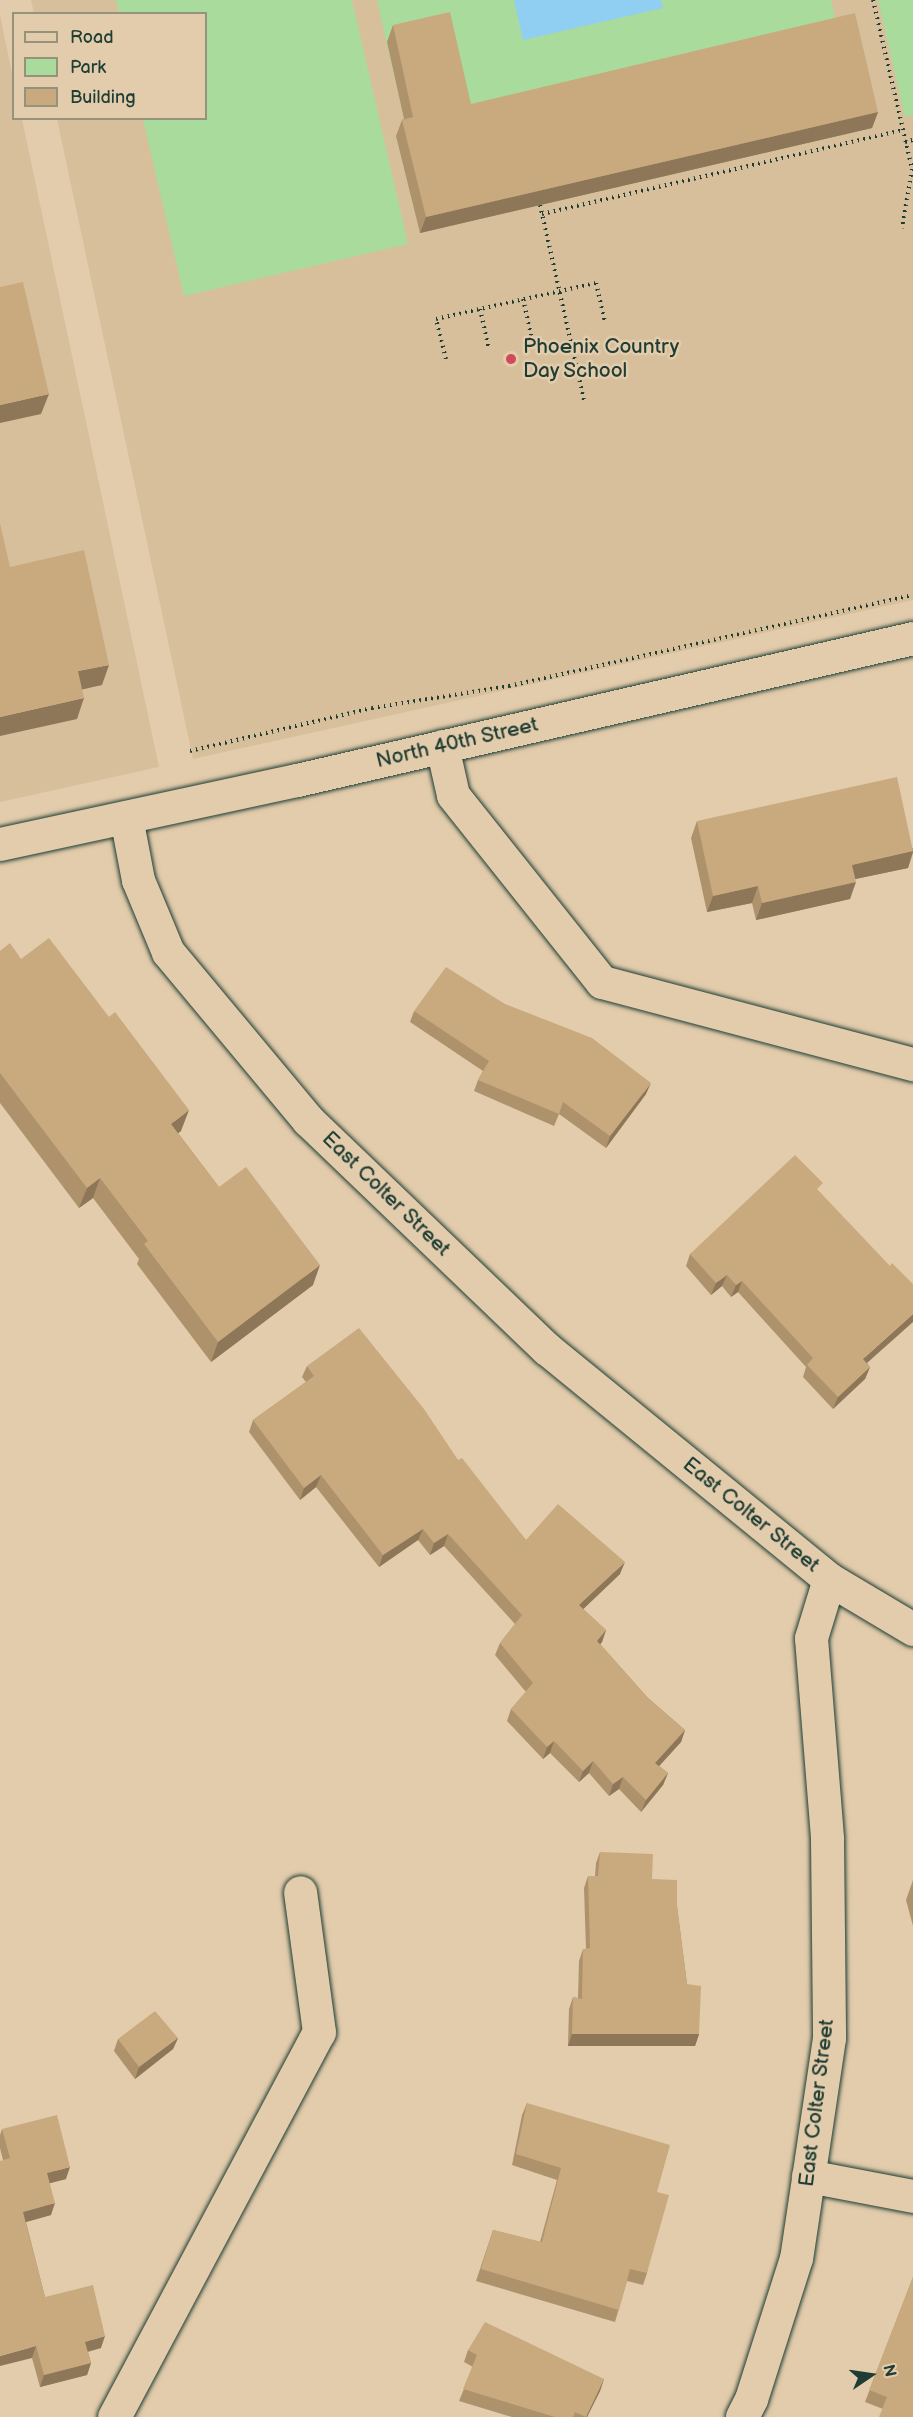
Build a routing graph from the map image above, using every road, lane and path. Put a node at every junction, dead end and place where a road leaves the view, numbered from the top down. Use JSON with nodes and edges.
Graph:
{"nodes":[{"id":1,"x":873,"y":0,"type":"edge"},
{"id":2,"x":903,"y":130,"type":"junction"},
{"id":3,"x":913,"y":140,"type":"edge"},
{"id":4,"x":905,"y":142,"type":"junction"},
{"id":5,"x":540,"y":205,"type":"edge"},
{"id":6,"x":542,"y":214,"type":"junction"},
{"id":7,"x":903,"y":228,"type":"dead end"},
{"id":8,"x":560,"y":291,"type":"junction"},
{"id":9,"x":523,"y":299,"type":"junction"},
{"id":10,"x":480,"y":309,"type":"junction"},
{"id":11,"x":605,"y":322,"type":"dead end"},
{"id":12,"x":532,"y":339,"type":"dead end"},
{"id":13,"x":489,"y":349,"type":"dead end"},
{"id":14,"x":446,"y":359,"type":"dead end"},
{"id":15,"x":584,"y":401,"type":"dead end"},
{"id":16,"x":913,"y":595,"type":"edge"},
{"id":17,"x":913,"y":638,"type":"edge"},
{"id":18,"x":442,"y":746,"type":"junction"},
{"id":19,"x":190,"y":751,"type":"dead end"},
{"id":20,"x":126,"y":817,"type":"junction"},
{"id":21,"x":0,"y":844,"type":"edge"},
{"id":22,"x":913,"y":1064,"type":"edge"},
{"id":23,"x":829,"y":1579,"type":"junction"},
{"id":24,"x":913,"y":1629,"type":"edge"},
{"id":25,"x":300,"y":1892,"type":"dead end"},
{"id":26,"x":808,"y":2176,"type":"junction"},
{"id":27,"x":913,"y":2196,"type":"edge"},
{"id":28,"x":114,"y":2417,"type":"edge"},
{"id":29,"x":742,"y":2417,"type":"edge"}],
"edges":[{"from":1,"to":2,"type":"path"},
{"from":2,"to":4,"type":"path"},
{"from":2,"to":6,"type":"path"},
{"from":3,"to":4,"type":"path"},
{"from":4,"to":7,"type":"path"},
{"from":5,"to":6,"type":"path"},
{"from":6,"to":8,"type":"path"},
{"from":8,"to":9,"type":"path"},
{"from":8,"to":11,"type":"path"},
{"from":8,"to":15,"type":"path"},
{"from":9,"to":10,"type":"path"},
{"from":9,"to":12,"type":"path"},
{"from":10,"to":13,"type":"path"},
{"from":10,"to":14,"type":"path"},
{"from":16,"to":19,"type":"path"},
{"from":17,"to":18,"type":"street","name":"North 40th Street"},
{"from":18,"to":20,"type":"street","name":"North 40th Street"},
{"from":18,"to":22,"type":"street"},
{"from":20,"to":21,"type":"street","name":"North 40th Street"},
{"from":20,"to":23,"type":"street","name":"East Colter Street"},
{"from":23,"to":24,"type":"street"},
{"from":23,"to":26,"type":"street","name":"East Colter Street"},
{"from":25,"to":28,"type":"street"},
{"from":26,"to":27,"type":"street"},
{"from":26,"to":29,"type":"street","name":"East Colter Street"}]}
